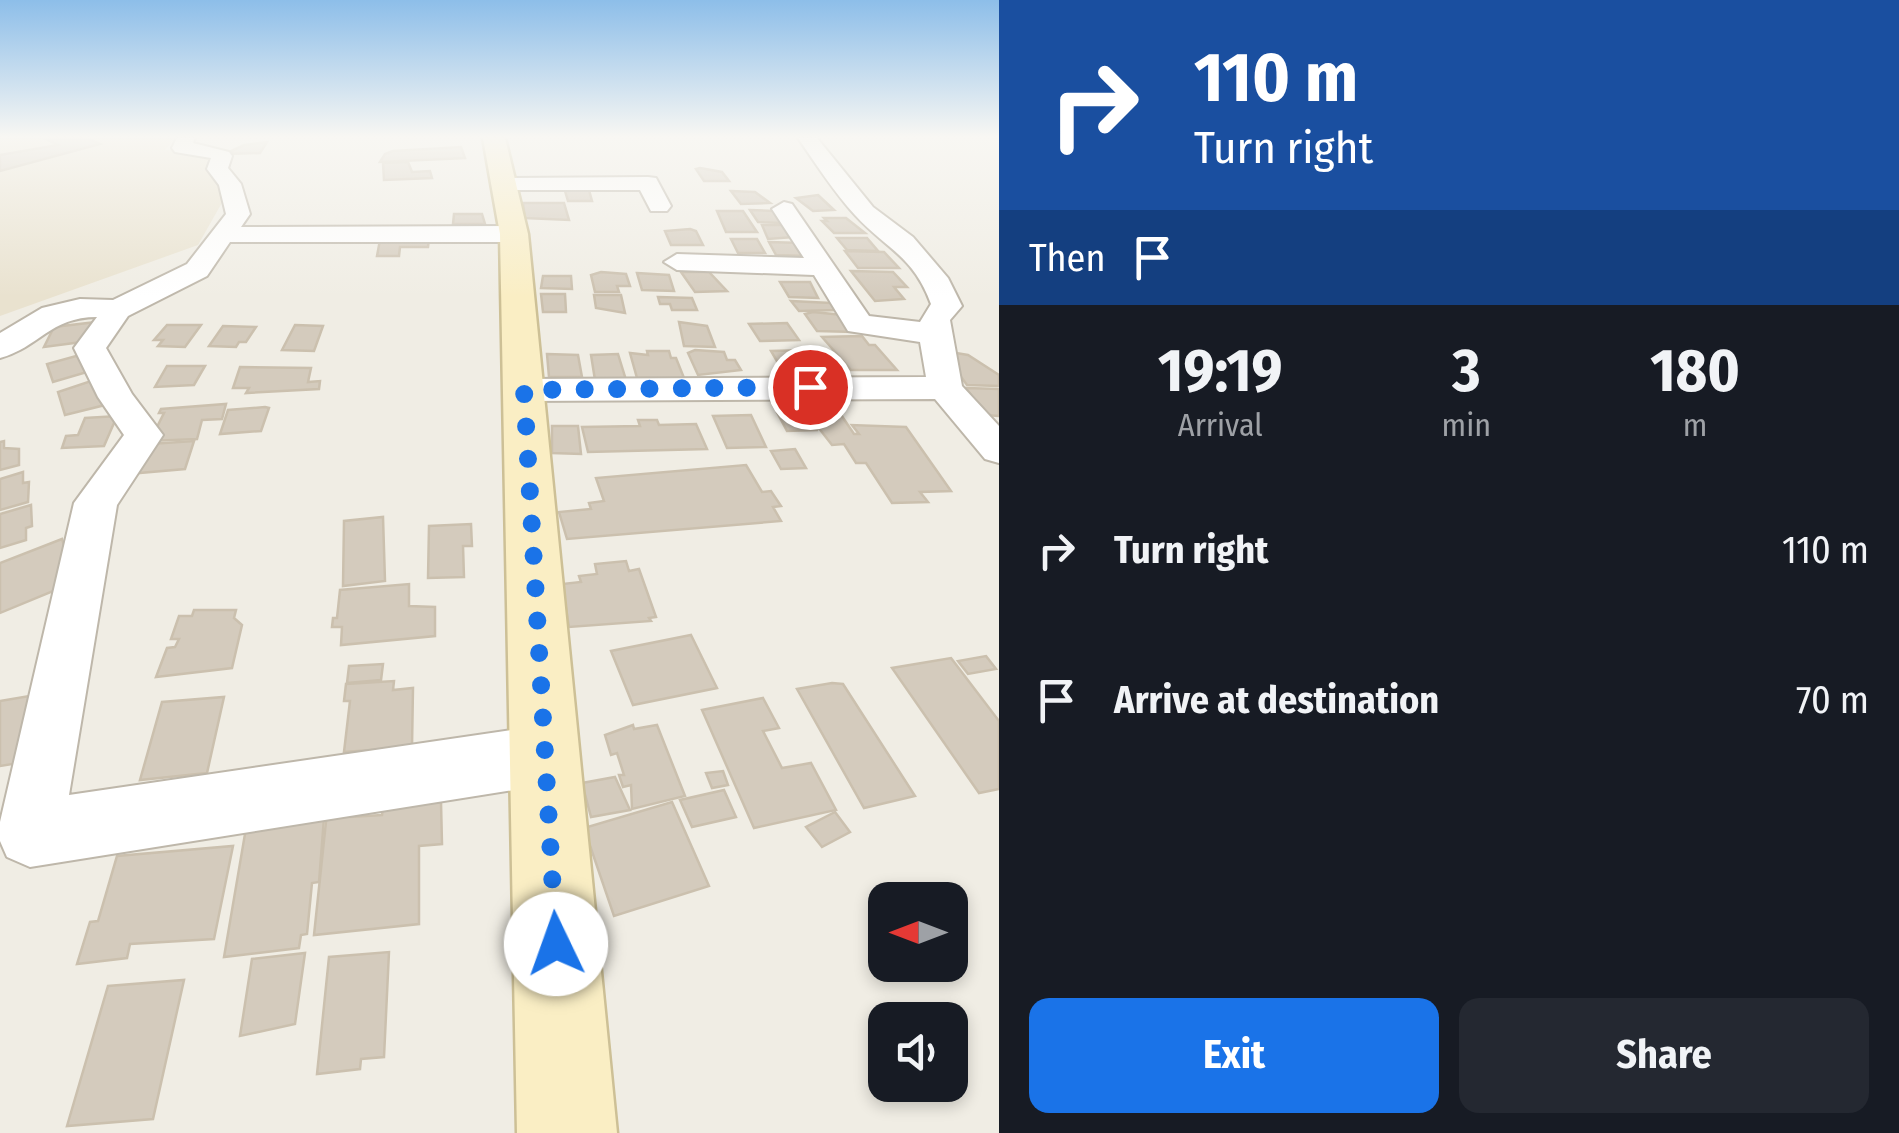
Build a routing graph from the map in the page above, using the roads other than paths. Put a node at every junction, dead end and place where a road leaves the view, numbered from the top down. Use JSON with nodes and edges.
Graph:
{"nodes":[{"id":1,"x":232,"y":191,"type":"edge"},
{"id":2,"x":506,"y":191,"type":"edge"},
{"id":3,"x":610,"y":191,"type":"edge"},
{"id":4,"x":651,"y":191,"type":"edge"},
{"id":5,"x":848,"y":191,"type":"edge"},
{"id":6,"x":659,"y":206,"type":"dead end"},
{"id":7,"x":510,"y":209,"type":"junction"},
{"id":8,"x":784,"y":209,"type":"dead end"},
{"id":9,"x":222,"y":235,"type":"junction"},
{"id":10,"x":677,"y":262,"type":"dead end"},
{"id":11,"x":823,"y":267,"type":"junction"},
{"id":12,"x":117,"y":310,"type":"junction"},
{"id":13,"x":935,"y":334,"type":"junction"},
{"id":14,"x":0,"y":348,"type":"edge"},
{"id":15,"x":945,"y":388,"type":"junction"},
{"id":16,"x":524,"y":390,"type":"junction"},
{"id":17,"x":999,"y":450,"type":"edge"},
{"id":18,"x":545,"y":755,"type":"junction"},
{"id":19,"x":567,"y":1133,"type":"edge"}],
"edges":[{"from":1,"to":9,"type":"street"},
{"from":2,"to":7,"type":"street"},
{"from":3,"to":7,"type":"street"},
{"from":4,"to":6,"type":"street"},
{"from":5,"to":13,"type":"street"},
{"from":7,"to":9,"type":"street"},
{"from":7,"to":16,"type":"street"},
{"from":8,"to":11,"type":"street"},
{"from":9,"to":12,"type":"street"},
{"from":10,"to":11,"type":"street"},
{"from":11,"to":13,"type":"street"},
{"from":12,"to":14,"type":"street"},
{"from":12,"to":18,"type":"street"},
{"from":13,"to":15,"type":"street"},
{"from":15,"to":16,"type":"street"},
{"from":15,"to":17,"type":"street"},
{"from":16,"to":18,"type":"street"},
{"from":18,"to":19,"type":"street"}]}
